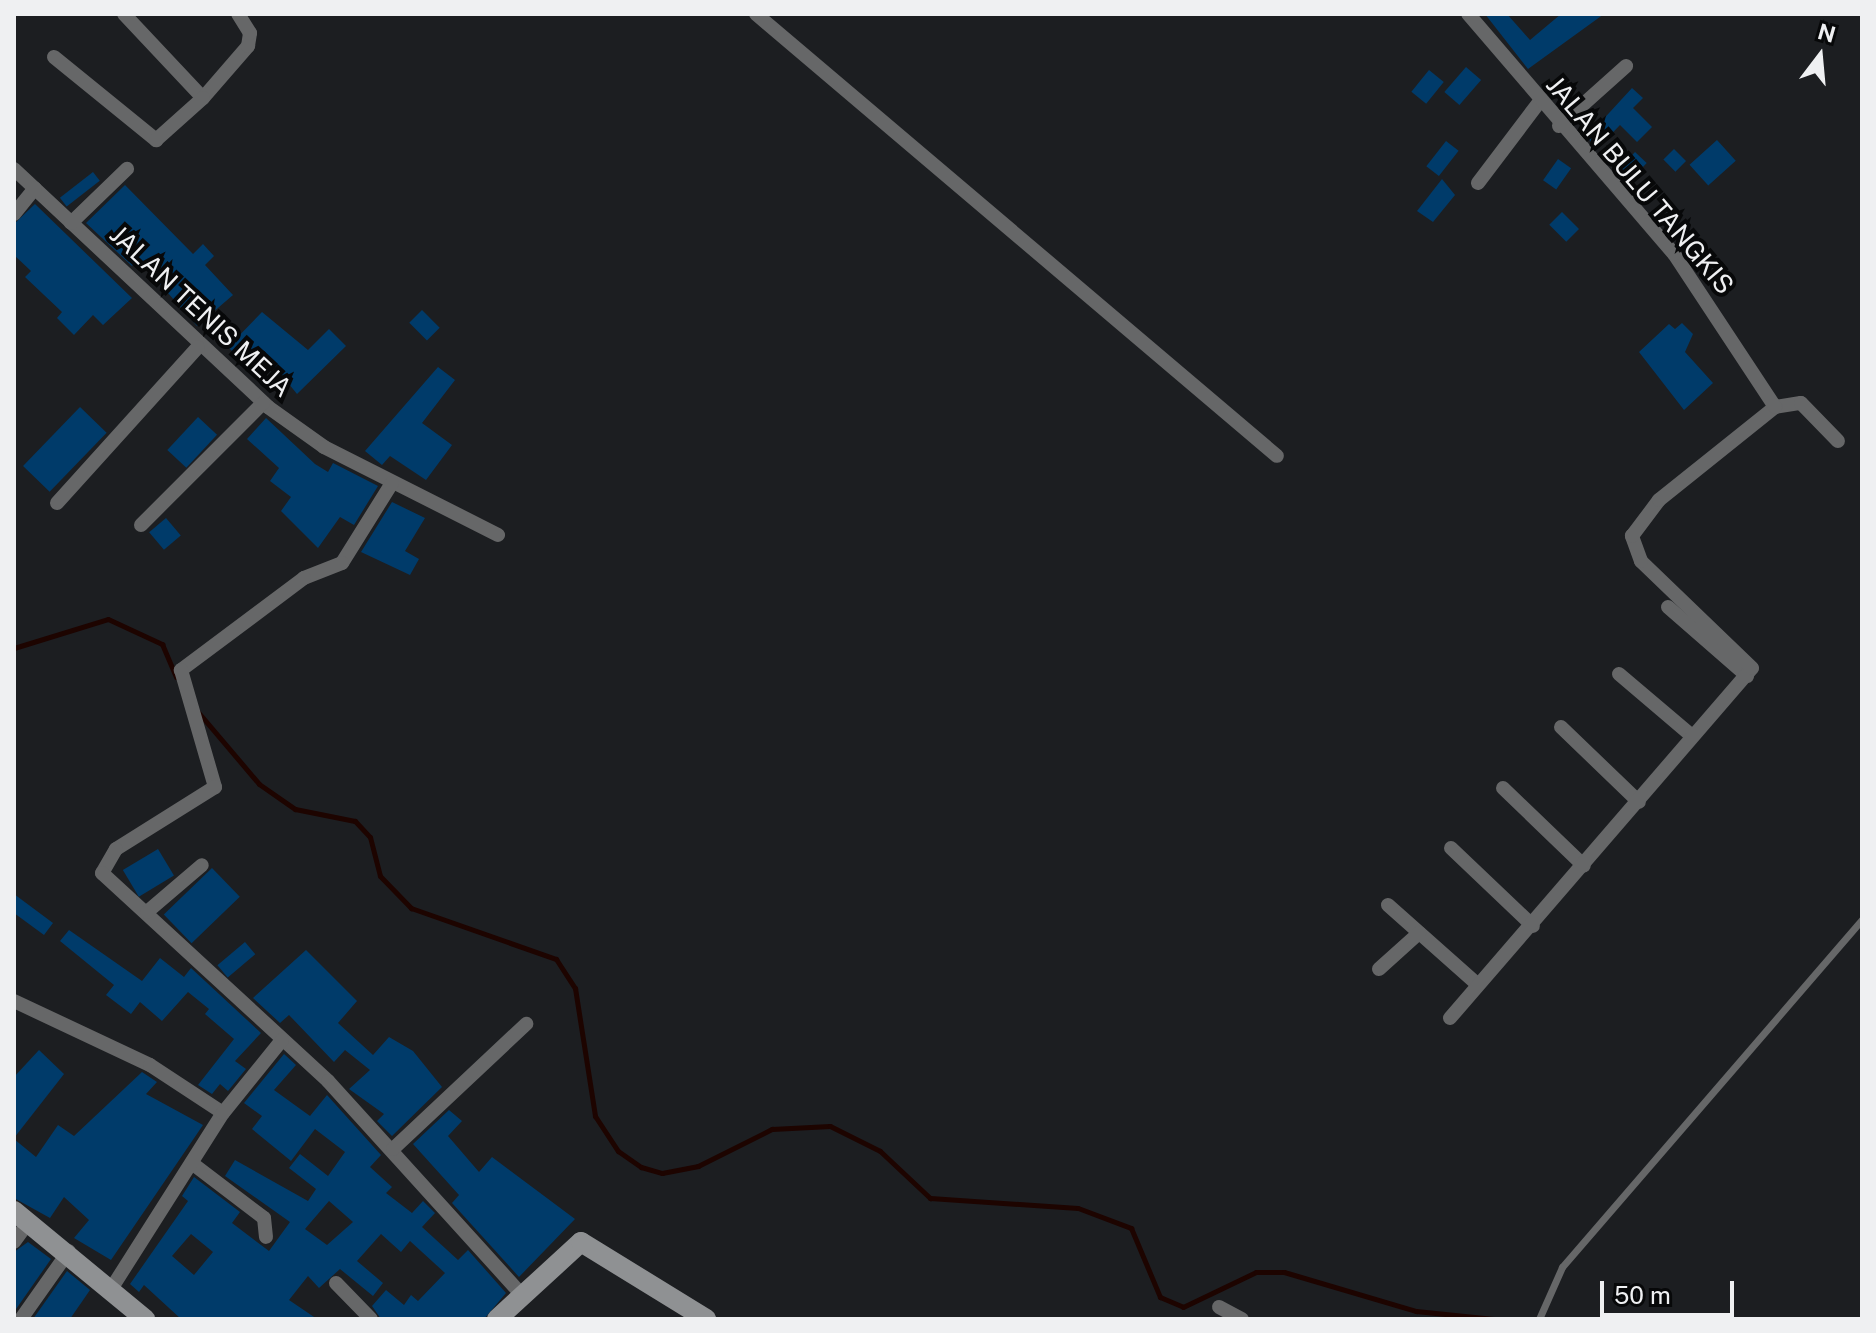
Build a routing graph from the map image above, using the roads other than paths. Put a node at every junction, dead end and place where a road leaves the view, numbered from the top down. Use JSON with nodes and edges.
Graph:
{"nodes":[{"id":1,"x":124,"y":14,"type":"edge"},
{"id":2,"x":238,"y":14,"type":"edge"},
{"id":3,"x":756,"y":14,"type":"edge"},
{"id":4,"x":1468,"y":14,"type":"edge"},
{"id":5,"x":54,"y":57,"type":"dead end"},
{"id":6,"x":1626,"y":66,"type":"dead end"},
{"id":7,"x":203,"y":98,"type":"junction"},
{"id":8,"x":1540,"y":101,"type":"junction"},
{"id":9,"x":1559,"y":126,"type":"junction"},
{"id":10,"x":14,"y":169,"type":"edge"},
{"id":11,"x":127,"y":169,"type":"dead end"},
{"id":12,"x":1478,"y":183,"type":"dead end"},
{"id":13,"x":35,"y":188,"type":"junction"},
{"id":14,"x":14,"y":214,"type":"edge"},
{"id":15,"x":71,"y":223,"type":"junction"},
{"id":16,"x":198,"y":347,"type":"junction"},
{"id":17,"x":263,"y":403,"type":"junction"},
{"id":18,"x":1775,"y":407,"type":"junction"},
{"id":19,"x":1838,"y":441,"type":"dead end"},
{"id":20,"x":1277,"y":456,"type":"dead end"},
{"id":21,"x":392,"y":483,"type":"junction"},
{"id":22,"x":57,"y":503,"type":"dead end"},
{"id":23,"x":141,"y":525,"type":"dead end"},
{"id":24,"x":498,"y":535,"type":"dead end"},
{"id":25,"x":1668,"y":607,"type":"dead end"},
{"id":26,"x":1619,"y":674,"type":"dead end"},
{"id":27,"x":1747,"y":676,"type":"junction"},
{"id":28,"x":1561,"y":727,"type":"dead end"},
{"id":29,"x":1691,"y":735,"type":"junction"},
{"id":30,"x":1503,"y":788,"type":"dead end"},
{"id":31,"x":1639,"y":802,"type":"junction"},
{"id":32,"x":1451,"y":848,"type":"dead end"},
{"id":33,"x":202,"y":865,"type":"dead end"},
{"id":34,"x":1584,"y":866,"type":"junction"},
{"id":35,"x":1388,"y":905,"type":"dead end"},
{"id":36,"x":147,"y":912,"type":"junction"},
{"id":37,"x":1862,"y":920,"type":"edge"},
{"id":38,"x":1533,"y":926,"type":"junction"},
{"id":39,"x":1419,"y":933,"type":"junction"},
{"id":40,"x":1379,"y":969,"type":"dead end"},
{"id":41,"x":1477,"y":984,"type":"junction"},
{"id":42,"x":14,"y":1001,"type":"edge"},
{"id":43,"x":1450,"y":1018,"type":"dead end"},
{"id":44,"x":526,"y":1024,"type":"dead end"},
{"id":45,"x":282,"y":1040,"type":"junction"},
{"id":46,"x":223,"y":1113,"type":"junction"},
{"id":47,"x":393,"y":1149,"type":"junction"},
{"id":48,"x":193,"y":1164,"type":"junction"},
{"id":49,"x":21,"y":1216,"type":"edge"},
{"id":50,"x":266,"y":1237,"type":"dead end"},
{"id":51,"x":14,"y":1242,"type":"edge"},
{"id":52,"x":69,"y":1251,"type":"junction"},
{"id":53,"x":336,"y":1283,"type":"dead end"},
{"id":54,"x":113,"y":1286,"type":"junction"},
{"id":55,"x":521,"y":1294,"type":"junction"},
{"id":56,"x":1219,"y":1307,"type":"dead end"},
{"id":57,"x":21,"y":1319,"type":"edge"},
{"id":58,"x":145,"y":1319,"type":"edge"},
{"id":59,"x":371,"y":1319,"type":"edge"},
{"id":60,"x":497,"y":1319,"type":"edge"},
{"id":61,"x":706,"y":1319,"type":"edge"},
{"id":62,"x":1242,"y":1319,"type":"edge"},
{"id":63,"x":1539,"y":1319,"type":"edge"}],
"edges":[{"from":1,"to":7,"type":"street"},
{"from":2,"to":7,"type":"street"},
{"from":3,"to":20,"type":"street"},
{"from":4,"to":8,"type":"street","name":"JALAN BULU TANGKIS"},
{"from":5,"to":7,"type":"street"},
{"from":6,"to":9,"type":"street"},
{"from":8,"to":9,"type":"street","name":"JALAN BULU TANGKIS"},
{"from":8,"to":12,"type":"street"},
{"from":9,"to":18,"type":"street","name":"JALAN BULU TANGKIS"},
{"from":10,"to":13,"type":"street","name":"JALAN TENIS MEJA"},
{"from":11,"to":15,"type":"street"},
{"from":13,"to":14,"type":"street"},
{"from":13,"to":15,"type":"street","name":"JALAN TENIS MEJA"},
{"from":15,"to":16,"type":"street","name":"JALAN TENIS MEJA"},
{"from":16,"to":17,"type":"street","name":"JALAN TENIS MEJA"},
{"from":16,"to":22,"type":"street"},
{"from":17,"to":21,"type":"street","name":"JALAN TENIS MEJA"},
{"from":17,"to":23,"type":"street"},
{"from":18,"to":19,"type":"street"},
{"from":18,"to":27,"type":"street"},
{"from":21,"to":24,"type":"street","name":"JALAN TENIS MEJA"},
{"from":21,"to":36,"type":"street"},
{"from":25,"to":27,"type":"street"},
{"from":26,"to":29,"type":"street"},
{"from":27,"to":29,"type":"street"},
{"from":28,"to":31,"type":"street"},
{"from":29,"to":31,"type":"street"},
{"from":30,"to":34,"type":"street"},
{"from":31,"to":34,"type":"street"},
{"from":32,"to":38,"type":"street"},
{"from":33,"to":36,"type":"street"},
{"from":34,"to":38,"type":"street"},
{"from":35,"to":39,"type":"street"},
{"from":36,"to":45,"type":"street"},
{"from":37,"to":63,"type":"lane"},
{"from":38,"to":41,"type":"street"},
{"from":39,"to":40,"type":"street"},
{"from":39,"to":41,"type":"street"},
{"from":41,"to":43,"type":"street"},
{"from":42,"to":46,"type":"street"},
{"from":44,"to":47,"type":"street"},
{"from":45,"to":46,"type":"street"},
{"from":45,"to":47,"type":"street"},
{"from":46,"to":48,"type":"street"},
{"from":47,"to":55,"type":"street"},
{"from":48,"to":50,"type":"street"},
{"from":48,"to":54,"type":"street"},
{"from":49,"to":51,"type":"street"},
{"from":49,"to":52,"type":"street"},
{"from":52,"to":54,"type":"street"},
{"from":52,"to":57,"type":"street"},
{"from":53,"to":59,"type":"street"},
{"from":54,"to":58,"type":"street"},
{"from":55,"to":60,"type":"street"},
{"from":55,"to":61,"type":"street"},
{"from":56,"to":62,"type":"street"}]}
